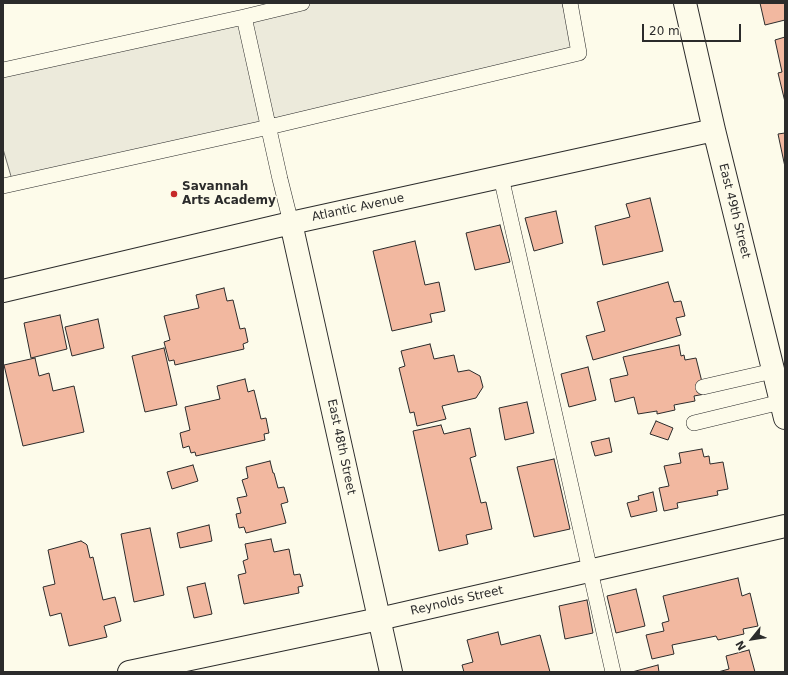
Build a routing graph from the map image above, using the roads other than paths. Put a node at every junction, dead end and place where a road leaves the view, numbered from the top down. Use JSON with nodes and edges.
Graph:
{"nodes":[{"id":1,"x":302,"y":3,"type":"edge"},
{"id":2,"x":570,"y":3,"type":"edge"},
{"id":3,"x":685,"y":3,"type":"edge"},
{"id":4,"x":244,"y":17,"type":"junction"},
{"id":5,"x":3,"y":70,"type":"edge"},
{"id":6,"x":269,"y":127,"type":"junction"},
{"id":7,"x":714,"y":130,"type":"junction"},
{"id":8,"x":501,"y":177,"type":"junction"},
{"id":9,"x":3,"y":186,"type":"edge"},
{"id":10,"x":292,"y":223,"type":"junction"},
{"id":11,"x":3,"y":290,"type":"edge"},
{"id":12,"x":773,"y":371,"type":"junction"},
{"id":13,"x":703,"y":387,"type":"dead end"},
{"id":14,"x":783,"y":410,"type":"edge"},
{"id":15,"x":694,"y":423,"type":"dead end"},
{"id":16,"x":785,"y":526,"type":"edge"},
{"id":17,"x":590,"y":571,"type":"junction"},
{"id":18,"x":379,"y":619,"type":"junction"},
{"id":19,"x":190,"y":666,"type":"edge"},
{"id":20,"x":129,"y":672,"type":"edge"},
{"id":21,"x":391,"y":672,"type":"edge"},
{"id":22,"x":613,"y":672,"type":"edge"}],
"edges":[{"from":1,"to":4,"type":"lane"},
{"from":2,"to":6,"type":"lane"},
{"from":3,"to":7,"type":"street","name":"East 49th Street"},
{"from":4,"to":5,"type":"lane"},
{"from":4,"to":6,"type":"lane"},
{"from":6,"to":9,"type":"lane"},
{"from":6,"to":10,"type":"lane"},
{"from":7,"to":8,"type":"street","name":"Atlantic Avenue"},
{"from":7,"to":12,"type":"street","name":"East 49th Street"},
{"from":8,"to":10,"type":"street","name":"Atlantic Avenue"},
{"from":8,"to":17,"type":"lane"},
{"from":10,"to":11,"type":"street","name":"Atlantic Avenue"},
{"from":10,"to":18,"type":"street","name":"East 48th Street"},
{"from":12,"to":13,"type":"lane"},
{"from":12,"to":14,"type":"street","name":"East 49th Street"},
{"from":14,"to":15,"type":"lane"},
{"from":16,"to":17,"type":"street","name":"Reynolds Street"},
{"from":17,"to":18,"type":"street","name":"Reynolds Street"},
{"from":17,"to":22,"type":"lane"},
{"from":18,"to":19,"type":"street","name":"Reynolds Street"},
{"from":18,"to":21,"type":"street","name":"East 48th Street"},
{"from":19,"to":20,"type":"street","name":"Reynolds Street"}]}
